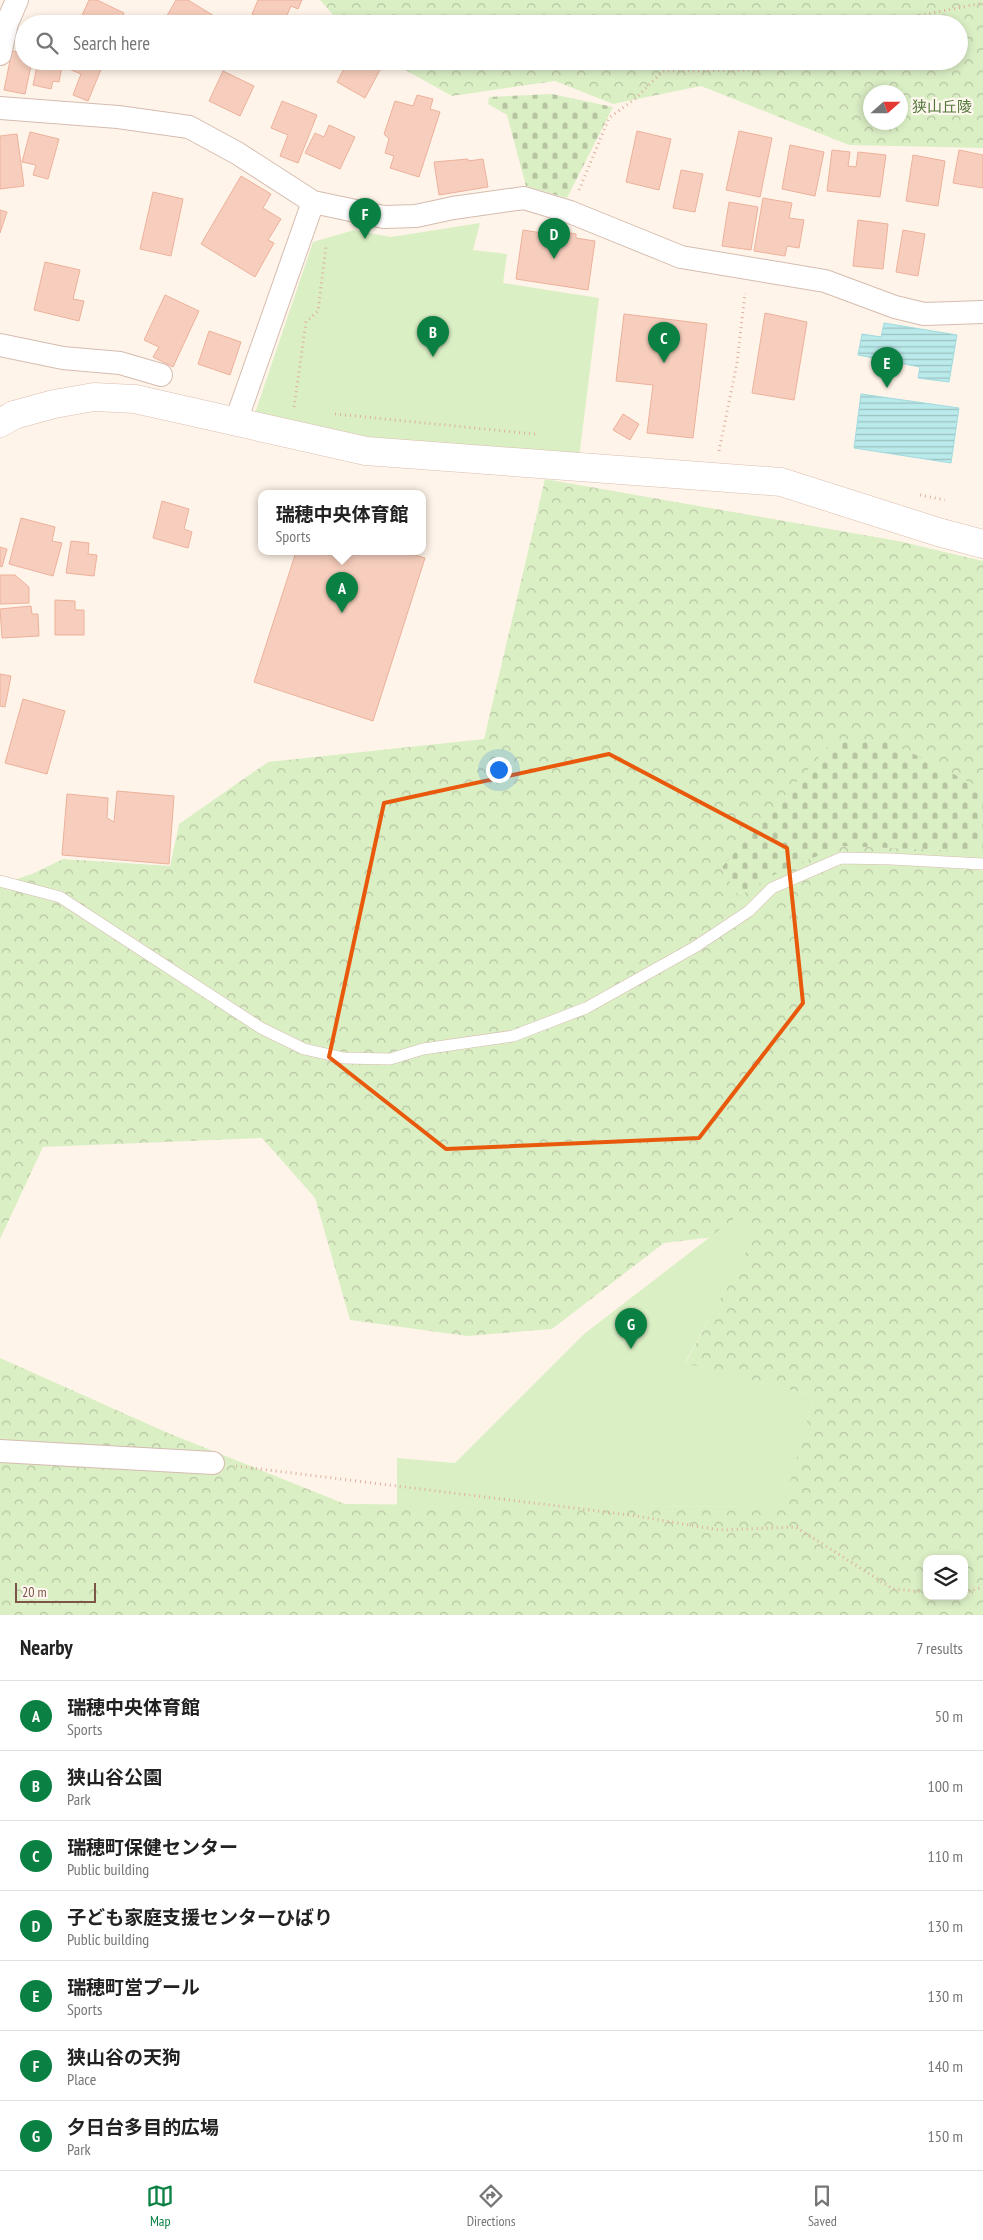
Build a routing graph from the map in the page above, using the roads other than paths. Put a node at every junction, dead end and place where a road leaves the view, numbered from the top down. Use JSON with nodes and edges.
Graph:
{"nodes":[{"id":1,"x":17,"y":0,"type":"edge"},
{"id":2,"x":0,"y":54,"type":"edge"},
{"id":3,"x":0,"y":108,"type":"edge"},
{"id":4,"x":312,"y":202,"type":"junction"},
{"id":5,"x":983,"y":312,"type":"edge"},
{"id":6,"x":0,"y":345,"type":"edge"},
{"id":7,"x":161,"y":375,"type":"dead end"},
{"id":8,"x":236,"y":421,"type":"junction"},
{"id":9,"x":0,"y":423,"type":"edge"},
{"id":10,"x":983,"y":544,"type":"edge"},
{"id":11,"x":983,"y":864,"type":"edge"},
{"id":12,"x":0,"y":881,"type":"edge"},
{"id":13,"x":0,"y":1451,"type":"edge"},
{"id":14,"x":213,"y":1463,"type":"road end"}],
"edges":[{"from":1,"to":2,"type":"street"},
{"from":3,"to":4,"type":"street"},
{"from":4,"to":5,"type":"street"},
{"from":4,"to":8,"type":"street"},
{"from":6,"to":7,"type":"street"},
{"from":8,"to":9,"type":"street"},
{"from":8,"to":10,"type":"street"},
{"from":11,"to":12,"type":"lane"},
{"from":13,"to":14,"type":"street"}]}
